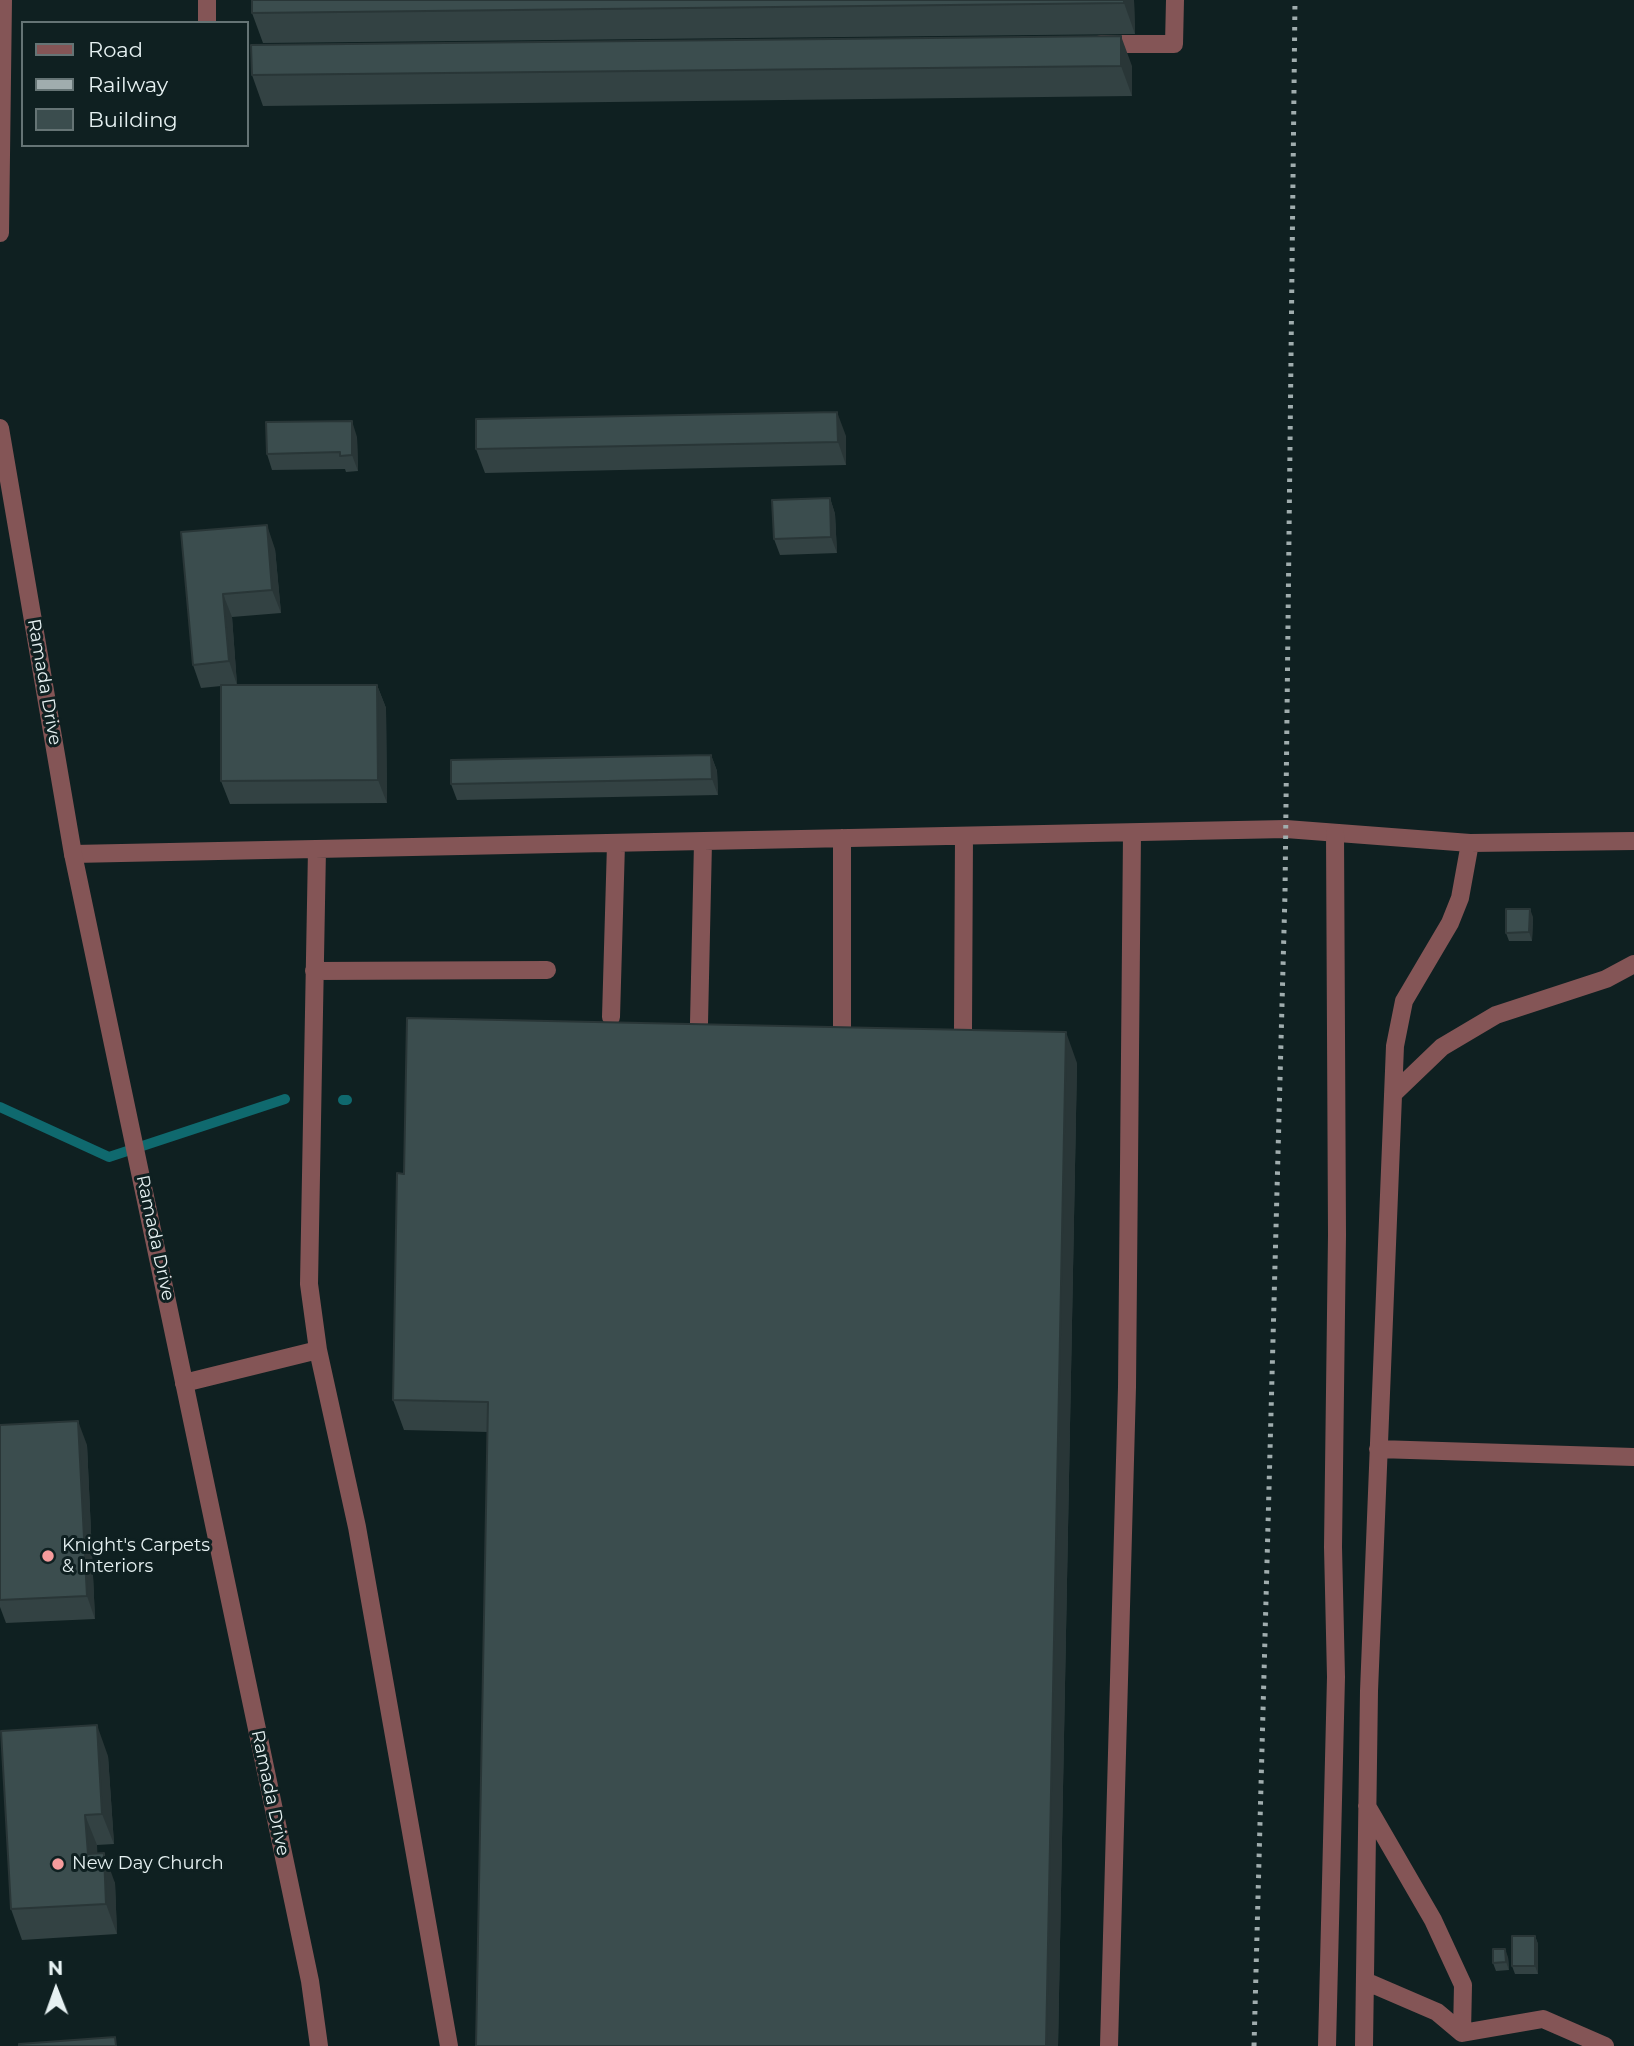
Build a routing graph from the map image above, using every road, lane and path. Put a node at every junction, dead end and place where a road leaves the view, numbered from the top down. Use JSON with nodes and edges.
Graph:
{"nodes":[{"id":1,"x":3,"y":0,"type":"edge"},
{"id":2,"x":207,"y":0,"type":"edge"},
{"id":3,"x":1175,"y":0,"type":"edge"},
{"id":4,"x":207,"y":21,"type":"edge"},
{"id":5,"x":1090,"y":44,"type":"edge"},
{"id":6,"x":0,"y":233,"type":"edge"},
{"id":7,"x":0,"y":428,"type":"edge"},
{"id":8,"x":1132,"y":833,"type":"junction"},
{"id":9,"x":1335,"y":833,"type":"junction"},
{"id":10,"x":964,"y":836,"type":"junction"},
{"id":11,"x":842,"y":838,"type":"junction"},
{"id":12,"x":1634,"y":841,"type":"edge"},
{"id":13,"x":703,"y":842,"type":"junction"},
{"id":14,"x":1470,"y":843,"type":"junction"},
{"id":15,"x":615,"y":844,"type":"junction"},
{"id":16,"x":317,"y":849,"type":"junction"},
{"id":17,"x":73,"y":854,"type":"junction"},
{"id":18,"x":1634,"y":964,"type":"edge"},
{"id":19,"x":547,"y":970,"type":"dead end"},
{"id":20,"x":314,"y":971,"type":"junction"},
{"id":21,"x":611,"y":1017,"type":"dead end"},
{"id":22,"x":699,"y":1023,"type":"edge"},
{"id":23,"x":963,"y":1030,"type":"edge"},
{"id":24,"x":842,"y":1033,"type":"edge"},
{"id":25,"x":1393,"y":1094,"type":"junction"},
{"id":26,"x":318,"y":1350,"type":"junction"},
{"id":27,"x":184,"y":1383,"type":"junction"},
{"id":28,"x":1378,"y":1449,"type":"junction"},
{"id":29,"x":1634,"y":1457,"type":"edge"},
{"id":30,"x":1367,"y":1806,"type":"junction"},
{"id":31,"x":1365,"y":1981,"type":"junction"},
{"id":32,"x":1462,"y":2033,"type":"junction"},
{"id":33,"x":319,"y":2046,"type":"edge"},
{"id":34,"x":449,"y":2046,"type":"edge"},
{"id":35,"x":1109,"y":2046,"type":"edge"},
{"id":36,"x":1327,"y":2046,"type":"edge"},
{"id":37,"x":1364,"y":2046,"type":"edge"},
{"id":38,"x":1605,"y":2046,"type":"edge"}],
"edges":[{"from":1,"to":6,"type":"street"},
{"from":2,"to":4,"type":"street"},
{"from":3,"to":5,"type":"street"},
{"from":7,"to":17,"type":"street","name":"Ramada Drive"},
{"from":8,"to":9,"type":"street"},
{"from":8,"to":10,"type":"street"},
{"from":8,"to":35,"type":"street"},
{"from":9,"to":14,"type":"street"},
{"from":9,"to":36,"type":"street"},
{"from":10,"to":11,"type":"street"},
{"from":10,"to":23,"type":"street"},
{"from":11,"to":13,"type":"street"},
{"from":11,"to":24,"type":"street"},
{"from":12,"to":14,"type":"street"},
{"from":13,"to":15,"type":"street"},
{"from":13,"to":22,"type":"street"},
{"from":14,"to":25,"type":"street"},
{"from":15,"to":16,"type":"street"},
{"from":15,"to":21,"type":"street"},
{"from":16,"to":17,"type":"street"},
{"from":16,"to":20,"type":"street"},
{"from":17,"to":27,"type":"street","name":"Ramada Drive"},
{"from":18,"to":25,"type":"street"},
{"from":19,"to":20,"type":"street"},
{"from":20,"to":26,"type":"street"},
{"from":25,"to":28,"type":"street"},
{"from":26,"to":27,"type":"street"},
{"from":26,"to":34,"type":"street"},
{"from":27,"to":33,"type":"street","name":"Ramada Drive"},
{"from":28,"to":29,"type":"street"},
{"from":28,"to":30,"type":"street"},
{"from":30,"to":31,"type":"street"},
{"from":30,"to":32,"type":"street"},
{"from":31,"to":32,"type":"street"},
{"from":31,"to":37,"type":"street"},
{"from":32,"to":38,"type":"street"}]}
